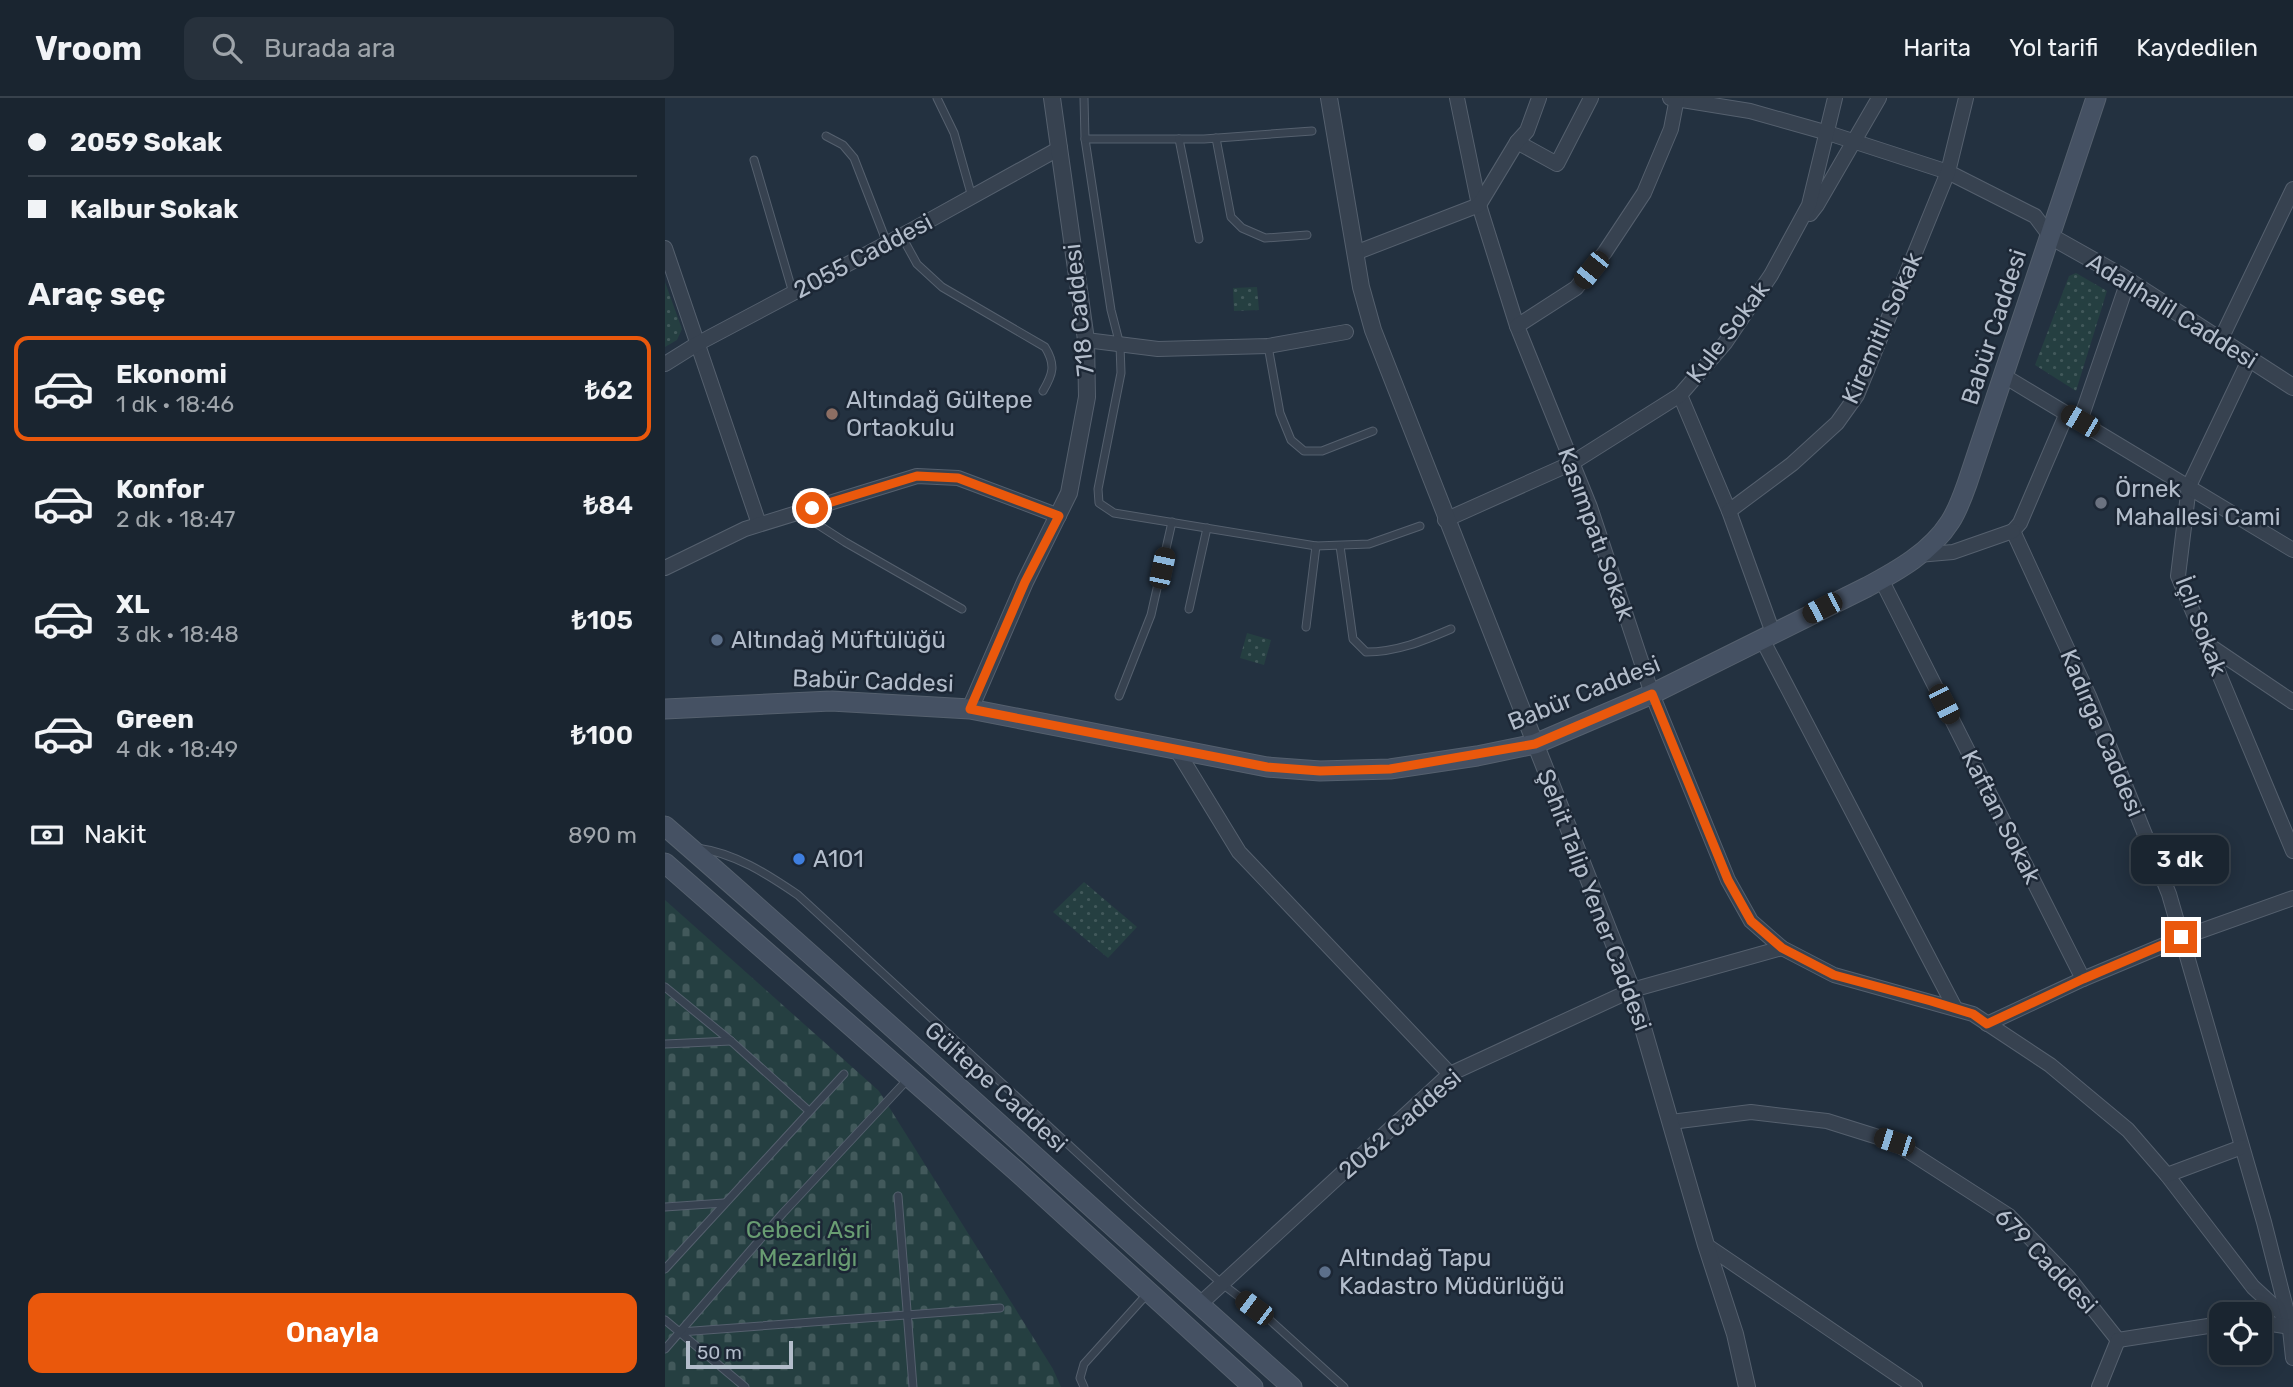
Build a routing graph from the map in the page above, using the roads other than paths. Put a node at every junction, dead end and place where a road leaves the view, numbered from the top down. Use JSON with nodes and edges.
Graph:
{"nodes":[{"id":1,"x":937,"y":98,"type":"edge"},
{"id":2,"x":1052,"y":98,"type":"edge"},
{"id":3,"x":1084,"y":98,"type":"edge"},
{"id":4,"x":1329,"y":98,"type":"edge"},
{"id":5,"x":1457,"y":98,"type":"edge"},
{"id":6,"x":1539,"y":98,"type":"edge"},
{"id":7,"x":1591,"y":98,"type":"edge"},
{"id":8,"x":1835,"y":98,"type":"edge"},
{"id":9,"x":1879,"y":98,"type":"edge"},
{"id":10,"x":1965,"y":98,"type":"edge"},
{"id":11,"x":2096,"y":98,"type":"edge"},
{"id":12,"x":1674,"y":99,"type":"edge"},
{"id":13,"x":1312,"y":131,"type":"dead end"},
{"id":14,"x":1828,"y":133,"type":"junction"},
{"id":15,"x":826,"y":136,"type":"dead end"},
{"id":16,"x":1216,"y":138,"type":"junction"},
{"id":17,"x":1086,"y":139,"type":"junction"},
{"id":18,"x":1179,"y":139,"type":"junction"},
{"id":19,"x":1517,"y":142,"type":"junction"},
{"id":20,"x":1854,"y":142,"type":"junction"},
{"id":21,"x":1060,"y":148,"type":"junction"},
{"id":22,"x":754,"y":160,"type":"dead end"},
{"id":23,"x":1948,"y":172,"type":"junction"},
{"id":24,"x":2293,"y":188,"type":"edge"},
{"id":25,"x":972,"y":197,"type":"junction"},
{"id":26,"x":1479,"y":205,"type":"junction"},
{"id":27,"x":1794,"y":232,"type":"junction"},
{"id":28,"x":1307,"y":235,"type":"dead end"},
{"id":29,"x":901,"y":236,"type":"junction"},
{"id":30,"x":2050,"y":236,"type":"junction"},
{"id":31,"x":1199,"y":240,"type":"dead end"},
{"id":32,"x":887,"y":243,"type":"junction"},
{"id":33,"x":665,"y":248,"type":"edge"},
{"id":34,"x":1355,"y":253,"type":"junction"},
{"id":35,"x":2128,"y":281,"type":"junction"},
{"id":36,"x":793,"y":293,"type":"junction"},
{"id":37,"x":1517,"y":327,"type":"junction"},
{"id":38,"x":1346,"y":332,"type":"dead end"},
{"id":39,"x":1086,"y":340,"type":"junction"},
{"id":40,"x":2220,"y":341,"type":"junction"},
{"id":41,"x":697,"y":344,"type":"junction"},
{"id":42,"x":1120,"y":345,"type":"junction"},
{"id":43,"x":1268,"y":346,"type":"junction"},
{"id":44,"x":2249,"y":360,"type":"junction"},
{"id":45,"x":665,"y":363,"type":"edge"},
{"id":46,"x":2004,"y":376,"type":"junction"},
{"id":47,"x":2293,"y":387,"type":"edge"},
{"id":48,"x":1042,"y":391,"type":"dead end"},
{"id":49,"x":1680,"y":395,"type":"junction"},
{"id":50,"x":2073,"y":417,"type":"junction"},
{"id":51,"x":1373,"y":430,"type":"dead end"},
{"id":52,"x":1572,"y":463,"type":"junction"},
{"id":53,"x":2189,"y":486,"type":"junction"},
{"id":54,"x":812,"y":508,"type":"junction"},
{"id":55,"x":1729,"y":511,"type":"junction"},
{"id":56,"x":1059,"y":516,"type":"junction"},
{"id":57,"x":1445,"y":520,"type":"junction"},
{"id":58,"x":1172,"y":522,"type":"junction"},
{"id":59,"x":759,"y":524,"type":"junction"},
{"id":60,"x":1420,"y":526,"type":"dead end"},
{"id":61,"x":1207,"y":528,"type":"junction"},
{"id":62,"x":2014,"y":531,"type":"junction"},
{"id":63,"x":1316,"y":546,"type":"junction"},
{"id":64,"x":1340,"y":547,"type":"junction"},
{"id":65,"x":2293,"y":550,"type":"edge"},
{"id":66,"x":1918,"y":555,"type":"junction"},
{"id":67,"x":665,"y":568,"type":"edge"},
{"id":68,"x":1881,"y":579,"type":"junction"},
{"id":69,"x":962,"y":609,"type":"dead end"},
{"id":70,"x":1189,"y":609,"type":"dead end"},
{"id":71,"x":1306,"y":627,"type":"dead end"},
{"id":72,"x":1451,"y":629,"type":"dead end"},
{"id":73,"x":1768,"y":636,"type":"junction"},
{"id":74,"x":2206,"y":643,"type":"junction"},
{"id":75,"x":1652,"y":694,"type":"junction"},
{"id":76,"x":1119,"y":696,"type":"dead end"},
{"id":77,"x":2293,"y":702,"type":"edge"},
{"id":78,"x":970,"y":709,"type":"junction"},
{"id":79,"x":669,"y":710,"type":"edge"},
{"id":80,"x":1535,"y":744,"type":"junction"},
{"id":81,"x":1178,"y":751,"type":"junction"},
{"id":82,"x":665,"y":826,"type":"edge"},
{"id":83,"x":690,"y":847,"type":"junction"},
{"id":84,"x":2293,"y":851,"type":"edge"},
{"id":85,"x":665,"y":863,"type":"edge"},
{"id":86,"x":2293,"y":898,"type":"edge"},
{"id":87,"x":2181,"y":937,"type":"junction"},
{"id":88,"x":1782,"y":948,"type":"junction"},
{"id":89,"x":2083,"y":979,"type":"junction"},
{"id":90,"x":665,"y":987,"type":"edge"},
{"id":91,"x":1632,"y":990,"type":"junction"},
{"id":92,"x":1955,"y":1008,"type":"junction"},
{"id":93,"x":1987,"y":1024,"type":"junction"},
{"id":94,"x":731,"y":1041,"type":"junction"},
{"id":95,"x":665,"y":1044,"type":"edge"},
{"id":96,"x":844,"y":1074,"type":"dead end"},
{"id":97,"x":1450,"y":1074,"type":"junction"},
{"id":98,"x":910,"y":1078,"type":"junction"},
{"id":99,"x":809,"y":1111,"type":"junction"},
{"id":100,"x":1671,"y":1122,"type":"junction"},
{"id":101,"x":2242,"y":1147,"type":"junction"},
{"id":102,"x":2167,"y":1175,"type":"junction"},
{"id":103,"x":898,"y":1196,"type":"dead end"},
{"id":104,"x":725,"y":1203,"type":"junction"},
{"id":105,"x":665,"y":1207,"type":"edge"},
{"id":106,"x":1706,"y":1245,"type":"junction"},
{"id":107,"x":665,"y":1269,"type":"edge"},
{"id":108,"x":1221,"y":1283,"type":"junction"},
{"id":109,"x":1148,"y":1292,"type":"junction"},
{"id":110,"x":1199,"y":1305,"type":"junction"},
{"id":111,"x":1000,"y":1308,"type":"dead end"},
{"id":112,"x":907,"y":1315,"type":"junction"},
{"id":113,"x":665,"y":1320,"type":"edge"},
{"id":114,"x":2272,"y":1323,"type":"edge"},
{"id":115,"x":2289,"y":1324,"type":"junction"},
{"id":116,"x":2209,"y":1326,"type":"edge"},
{"id":117,"x":680,"y":1332,"type":"junction"},
{"id":118,"x":2118,"y":1340,"type":"junction"},
{"id":119,"x":665,"y":1349,"type":"edge"},
{"id":120,"x":2293,"y":1358,"type":"edge"},
{"id":121,"x":745,"y":1387,"type":"edge"},
{"id":122,"x":913,"y":1387,"type":"edge"},
{"id":123,"x":1084,"y":1387,"type":"edge"},
{"id":124,"x":1253,"y":1387,"type":"edge"},
{"id":125,"x":1292,"y":1387,"type":"edge"},
{"id":126,"x":1344,"y":1387,"type":"edge"},
{"id":127,"x":1747,"y":1387,"type":"edge"},
{"id":128,"x":1915,"y":1387,"type":"edge"},
{"id":129,"x":2099,"y":1387,"type":"edge"}],
"edges":[{"from":1,"to":25,"type":"lane"},
{"from":2,"to":21,"type":"street","name":"718 Caddesi"},
{"from":3,"to":17,"type":"lane"},
{"from":4,"to":34,"type":"street","name":"Şehit Talip Yener Caddesi"},
{"from":5,"to":26,"type":"street","name":"Kasımpatı Sokak"},
{"from":6,"to":19,"type":"street"},
{"from":7,"to":19,"type":"street"},
{"from":8,"to":14,"type":"street","name":"Kule Sokak"},
{"from":9,"to":20,"type":"street"},
{"from":10,"to":23,"type":"street","name":"Kiremitli Sokak"},
{"from":11,"to":30,"type":"main road","name":"Babür Caddesi"},
{"from":12,"to":14,"type":"street"},
{"from":12,"to":37,"type":"street"},
{"from":13,"to":16,"type":"lane"},
{"from":14,"to":20,"type":"street"},
{"from":14,"to":27,"type":"street","name":"Kule Sokak"},
{"from":15,"to":32,"type":"lane"},
{"from":16,"to":18,"type":"lane"},
{"from":16,"to":28,"type":"lane"},
{"from":17,"to":18,"type":"lane"},
{"from":17,"to":42,"type":"lane"},
{"from":18,"to":31,"type":"lane"},
{"from":19,"to":26,"type":"street"},
{"from":20,"to":23,"type":"street"},
{"from":20,"to":27,"type":"street"},
{"from":21,"to":25,"type":"street","name":"2055 Caddesi"},
{"from":21,"to":39,"type":"street","name":"718 Caddesi"},
{"from":22,"to":36,"type":"lane"},
{"from":23,"to":30,"type":"street"},
{"from":23,"to":55,"type":"street","name":"Kiremitli Sokak"},
{"from":24,"to":40,"type":"street"},
{"from":25,"to":29,"type":"street","name":"2055 Caddesi"},
{"from":26,"to":34,"type":"street"},
{"from":26,"to":37,"type":"street","name":"Kasımpatı Sokak"},
{"from":27,"to":49,"type":"street","name":"Kule Sokak"},
{"from":29,"to":32,"type":"street","name":"2055 Caddesi"},
{"from":29,"to":48,"type":"lane"},
{"from":30,"to":35,"type":"street","name":"Adalıhalil Caddesi"},
{"from":30,"to":46,"type":"main road","name":"Babür Caddesi"},
{"from":32,"to":36,"type":"street","name":"2055 Caddesi"},
{"from":33,"to":41,"type":"street"},
{"from":34,"to":57,"type":"street","name":"Şehit Talip Yener Caddesi"},
{"from":35,"to":40,"type":"street","name":"Adalıhalil Caddesi"},
{"from":35,"to":50,"type":"street"},
{"from":36,"to":41,"type":"street","name":"2055 Caddesi"},
{"from":37,"to":52,"type":"street","name":"Kasımpatı Sokak"},
{"from":38,"to":43,"type":"street"},
{"from":39,"to":42,"type":"street"},
{"from":39,"to":56,"type":"street","name":"718 Caddesi"},
{"from":40,"to":44,"type":"street","name":"Adalıhalil Caddesi"},
{"from":41,"to":45,"type":"street","name":"2055 Caddesi"},
{"from":41,"to":59,"type":"street"},
{"from":42,"to":43,"type":"street"},
{"from":42,"to":58,"type":"lane"},
{"from":43,"to":51,"type":"lane"},
{"from":44,"to":47,"type":"street","name":"Adalıhalil Caddesi"},
{"from":44,"to":53,"type":"street","name":"İçli Sokak"},
{"from":46,"to":50,"type":"street"},
{"from":46,"to":66,"type":"main road","name":"Babür Caddesi"},
{"from":49,"to":52,"type":"street","name":"Kule Sokak"},
{"from":49,"to":55,"type":"street"},
{"from":50,"to":53,"type":"street"},
{"from":50,"to":62,"type":"street"},
{"from":52,"to":57,"type":"street","name":"Kule Sokak"},
{"from":52,"to":75,"type":"street","name":"Kasımpatı Sokak"},
{"from":53,"to":65,"type":"street"},
{"from":53,"to":74,"type":"street","name":"İçli Sokak"},
{"from":54,"to":56,"type":"street"},
{"from":54,"to":59,"type":"street"},
{"from":54,"to":69,"type":"lane"},
{"from":55,"to":73,"type":"street"},
{"from":56,"to":78,"type":"street","name":"718 Caddesi"},
{"from":57,"to":80,"type":"street","name":"Şehit Talip Yener Caddesi"},
{"from":58,"to":61,"type":"lane"},
{"from":58,"to":76,"type":"lane"},
{"from":59,"to":67,"type":"street"},
{"from":60,"to":64,"type":"lane"},
{"from":61,"to":63,"type":"lane"},
{"from":61,"to":70,"type":"lane"},
{"from":62,"to":66,"type":"street"},
{"from":62,"to":87,"type":"street","name":"Kadırga Caddesi"},
{"from":63,"to":64,"type":"lane"},
{"from":63,"to":71,"type":"lane"},
{"from":64,"to":72,"type":"lane"},
{"from":66,"to":68,"type":"main road","name":"Babür Caddesi"},
{"from":68,"to":73,"type":"main road","name":"Babür Caddesi"},
{"from":68,"to":89,"type":"street","name":"Kaftan Sokak"},
{"from":73,"to":75,"type":"main road","name":"Babür Caddesi"},
{"from":73,"to":92,"type":"street"},
{"from":74,"to":77,"type":"street"},
{"from":74,"to":84,"type":"street","name":"İçli Sokak"},
{"from":75,"to":80,"type":"main road","name":"Babür Caddesi"},
{"from":75,"to":88,"type":"street","name":"Kasımpatı Sokak"},
{"from":78,"to":79,"type":"main road","name":"Babür Caddesi"},
{"from":78,"to":81,"type":"main road","name":"Babür Caddesi"},
{"from":80,"to":81,"type":"main road","name":"Babür Caddesi"},
{"from":80,"to":91,"type":"street","name":"Şehit Talip Yener Caddesi"},
{"from":81,"to":97,"type":"street"},
{"from":82,"to":83,"type":"main road","name":"Gültepe Caddesi"},
{"from":83,"to":108,"type":"lane"},
{"from":83,"to":110,"type":"main road","name":"Gültepe Caddesi"},
{"from":85,"to":98,"type":"main road","name":"Gültepe Caddesi"},
{"from":86,"to":87,"type":"street"},
{"from":87,"to":89,"type":"street"},
{"from":87,"to":101,"type":"street","name":"Kadırga Caddesi"},
{"from":88,"to":91,"type":"street","name":"2062 Caddesi"},
{"from":88,"to":92,"type":"street","name":"Kasımpatı Sokak"},
{"from":89,"to":93,"type":"street"},
{"from":90,"to":94,"type":"lane"},
{"from":91,"to":97,"type":"street","name":"2062 Caddesi"},
{"from":91,"to":100,"type":"street","name":"Şehit Talip Yener Caddesi"},
{"from":92,"to":93,"type":"street","name":"Kasımpatı Sokak"},
{"from":93,"to":102,"type":"street","name":"Kasımpatı Sokak"},
{"from":94,"to":95,"type":"lane"},
{"from":94,"to":99,"type":"lane"},
{"from":96,"to":99,"type":"lane"},
{"from":97,"to":108,"type":"street","name":"2062 Caddesi"},
{"from":98,"to":109,"type":"main road","name":"Gültepe Caddesi"},
{"from":98,"to":117,"type":"lane"},
{"from":99,"to":104,"type":"lane"},
{"from":100,"to":106,"type":"street","name":"Şehit Talip Yener Caddesi"},
{"from":100,"to":118,"type":"street","name":"679 Caddesi"},
{"from":101,"to":102,"type":"street"},
{"from":101,"to":115,"type":"street","name":"Kadırga Caddesi"},
{"from":102,"to":115,"type":"street","name":"Kasımpatı Sokak"},
{"from":103,"to":112,"type":"lane"},
{"from":104,"to":105,"type":"lane"},
{"from":104,"to":107,"type":"lane"},
{"from":106,"to":127,"type":"street","name":"Şehit Talip Yener Caddesi"},
{"from":106,"to":128,"type":"street"},
{"from":108,"to":110,"type":"street","name":"2062 Caddesi"},
{"from":108,"to":126,"type":"lane"},
{"from":109,"to":123,"type":"lane"},
{"from":109,"to":124,"type":"main road","name":"Gültepe Caddesi"},
{"from":110,"to":125,"type":"main road","name":"Gültepe Caddesi"},
{"from":111,"to":112,"type":"lane"},
{"from":112,"to":117,"type":"lane"},
{"from":112,"to":122,"type":"lane"},
{"from":113,"to":117,"type":"lane"},
{"from":114,"to":115,"type":"street"},
{"from":115,"to":120,"type":"street","name":"Kadırga Caddesi"},
{"from":116,"to":118,"type":"street"},
{"from":117,"to":119,"type":"lane"},
{"from":117,"to":121,"type":"lane"},
{"from":118,"to":129,"type":"street"}]}
